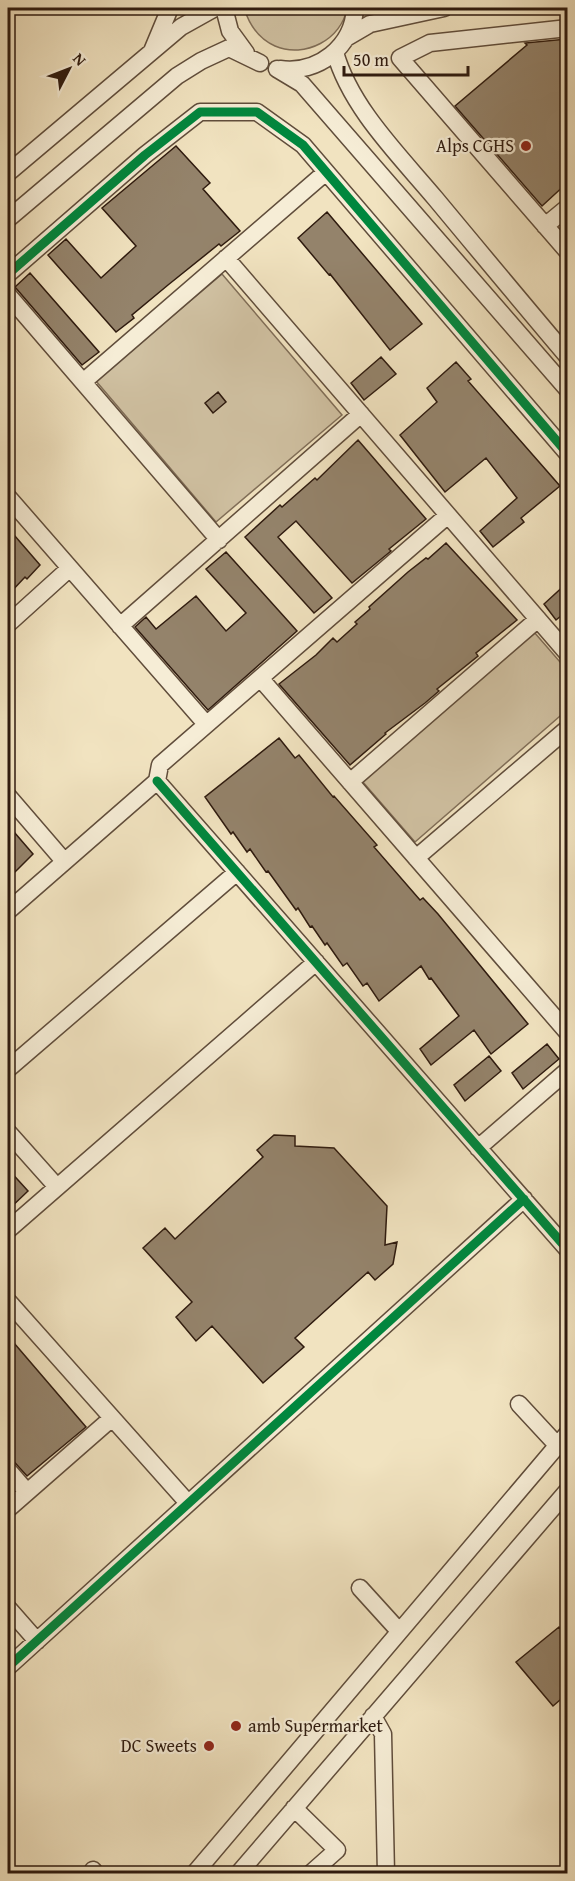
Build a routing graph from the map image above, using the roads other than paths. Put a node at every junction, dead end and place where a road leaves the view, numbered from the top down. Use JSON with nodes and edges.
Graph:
{"nodes":[{"id":1,"x":170,"y":8,"type":"edge"},
{"id":2,"x":215,"y":8,"type":"edge"},
{"id":3,"x":224,"y":8,"type":"edge"},
{"id":4,"x":355,"y":8,"type":"edge"},
{"id":5,"x":444,"y":8,"type":"edge"},
{"id":6,"x":567,"y":28,"type":"edge"},
{"id":7,"x":346,"y":38,"type":"junction"},
{"id":8,"x":335,"y":52,"type":"junction"},
{"id":9,"x":150,"y":55,"type":"junction"},
{"id":10,"x":260,"y":63,"type":"junction"},
{"id":11,"x":277,"y":69,"type":"junction"},
{"id":12,"x":326,"y":172,"type":"junction"},
{"id":13,"x":8,"y":173,"type":"edge"},
{"id":14,"x":567,"y":207,"type":"edge"},
{"id":15,"x":8,"y":219,"type":"edge"},
{"id":16,"x":546,"y":226,"type":"junction"},
{"id":17,"x":567,"y":252,"type":"edge"},
{"id":18,"x":226,"y":258,"type":"junction"},
{"id":19,"x":8,"y":274,"type":"edge"},
{"id":20,"x":8,"y":295,"type":"edge"},
{"id":21,"x":567,"y":357,"type":"edge"},
{"id":22,"x":83,"y":382,"type":"junction"},
{"id":23,"x":567,"y":390,"type":"edge"},
{"id":24,"x":361,"y":414,"type":"junction"},
{"id":25,"x":567,"y":454,"type":"edge"},
{"id":26,"x":8,"y":496,"type":"edge"},
{"id":27,"x":448,"y":515,"type":"junction"},
{"id":28,"x":219,"y":540,"type":"junction"},
{"id":29,"x":70,"y":568,"type":"junction"},
{"id":30,"x":538,"y":619,"type":"junction"},
{"id":31,"x":8,"y":624,"type":"edge"},
{"id":32,"x":120,"y":626,"type":"junction"},
{"id":33,"x":567,"y":654,"type":"edge"},
{"id":34,"x":260,"y":678,"type":"junction"},
{"id":35,"x":206,"y":724,"type":"junction"},
{"id":36,"x":567,"y":728,"type":"edge"},
{"id":37,"x":157,"y":781,"type":"junction"},
{"id":38,"x":351,"y":782,"type":"junction"},
{"id":39,"x":8,"y":796,"type":"edge"},
{"id":40,"x":416,"y":858,"type":"junction"},
{"id":41,"x":64,"y":861,"type":"junction"},
{"id":42,"x":237,"y":872,"type":"junction"},
{"id":43,"x":8,"y":911,"type":"edge"},
{"id":44,"x":316,"y":962,"type":"junction"},
{"id":45,"x":567,"y":1033,"type":"edge"},
{"id":46,"x":8,"y":1069,"type":"edge"},
{"id":47,"x":567,"y":1070,"type":"edge"},
{"id":48,"x":8,"y":1132,"type":"edge"},
{"id":49,"x":478,"y":1148,"type":"junction"},
{"id":50,"x":57,"y":1187,"type":"junction"},
{"id":51,"x":524,"y":1199,"type":"junction"},
{"id":52,"x":8,"y":1230,"type":"edge"},
{"id":53,"x":567,"y":1250,"type":"edge"},
{"id":54,"x":8,"y":1300,"type":"edge"},
{"id":55,"x":519,"y":1404,"type":"dead end"},
{"id":56,"x":112,"y":1418,"type":"junction"},
{"id":57,"x":562,"y":1439,"type":"edge"},
{"id":58,"x":8,"y":1470,"type":"edge"},
{"id":59,"x":567,"y":1490,"type":"edge"},
{"id":60,"x":27,"y":1492,"type":"junction"},
{"id":61,"x":188,"y":1503,"type":"junction"},
{"id":62,"x":8,"y":1509,"type":"edge"},
{"id":63,"x":360,"y":1588,"type":"dead end"},
{"id":64,"x":8,"y":1608,"type":"edge"},
{"id":65,"x":399,"y":1631,"type":"junction"},
{"id":66,"x":37,"y":1641,"type":"junction"},
{"id":67,"x":8,"y":1667,"type":"edge"},
{"id":68,"x":374,"y":1716,"type":"junction"},
{"id":69,"x":294,"y":1808,"type":"junction"},
{"id":70,"x":194,"y":1874,"type":"edge"},
{"id":71,"x":238,"y":1874,"type":"edge"},
{"id":72,"x":310,"y":1874,"type":"edge"},
{"id":73,"x":386,"y":1874,"type":"edge"}],
"edges":[{"from":1,"to":9,"type":"street"},
{"from":2,"to":9,"type":"street"},
{"from":3,"to":10,"type":"street"},
{"from":4,"to":7,"type":"street"},
{"from":5,"to":7,"type":"street"},
{"from":6,"to":16,"type":"street"},
{"from":7,"to":8,"type":"street"},
{"from":8,"to":11,"type":"street"},
{"from":8,"to":21,"type":"street"},
{"from":9,"to":13,"type":"street"},
{"from":10,"to":11,"type":"street"},
{"from":10,"to":15,"type":"street"},
{"from":11,"to":23,"type":"street"},
{"from":12,"to":18,"type":"street"},
{"from":12,"to":19,"type":"street"},
{"from":12,"to":25,"type":"street"},
{"from":14,"to":16,"type":"street"},
{"from":16,"to":17,"type":"street"},
{"from":18,"to":22,"type":"street"},
{"from":18,"to":24,"type":"street"},
{"from":20,"to":22,"type":"street"},
{"from":22,"to":28,"type":"street"},
{"from":24,"to":27,"type":"street"},
{"from":24,"to":28,"type":"street"},
{"from":26,"to":29,"type":"street"},
{"from":27,"to":30,"type":"street"},
{"from":27,"to":34,"type":"street"},
{"from":28,"to":32,"type":"street"},
{"from":29,"to":31,"type":"street"},
{"from":29,"to":32,"type":"street"},
{"from":30,"to":33,"type":"street"},
{"from":30,"to":38,"type":"street"},
{"from":32,"to":35,"type":"street"},
{"from":34,"to":35,"type":"street"},
{"from":34,"to":38,"type":"street"},
{"from":35,"to":37,"type":"street"},
{"from":36,"to":40,"type":"street"},
{"from":37,"to":41,"type":"street"},
{"from":37,"to":42,"type":"street"},
{"from":38,"to":40,"type":"street"},
{"from":39,"to":41,"type":"street"},
{"from":40,"to":45,"type":"street"},
{"from":41,"to":43,"type":"street"},
{"from":42,"to":44,"type":"street"},
{"from":42,"to":46,"type":"street"},
{"from":44,"to":49,"type":"street"},
{"from":44,"to":50,"type":"street"},
{"from":47,"to":49,"type":"street"},
{"from":48,"to":50,"type":"street"},
{"from":49,"to":51,"type":"street"},
{"from":50,"to":52,"type":"street"},
{"from":51,"to":53,"type":"street"},
{"from":51,"to":61,"type":"street"},
{"from":54,"to":56,"type":"street"},
{"from":55,"to":57,"type":"street"},
{"from":56,"to":60,"type":"street"},
{"from":56,"to":61,"type":"street"},
{"from":57,"to":65,"type":"street"},
{"from":58,"to":60,"type":"street"},
{"from":59,"to":68,"type":"street"},
{"from":60,"to":62,"type":"street"},
{"from":61,"to":66,"type":"street"},
{"from":63,"to":65,"type":"street"},
{"from":64,"to":66,"type":"street"},
{"from":65,"to":70,"type":"street"},
{"from":66,"to":67,"type":"street"},
{"from":68,"to":69,"type":"street"},
{"from":68,"to":73,"type":"street"},
{"from":69,"to":71,"type":"street"},
{"from":69,"to":72,"type":"street"}]}
